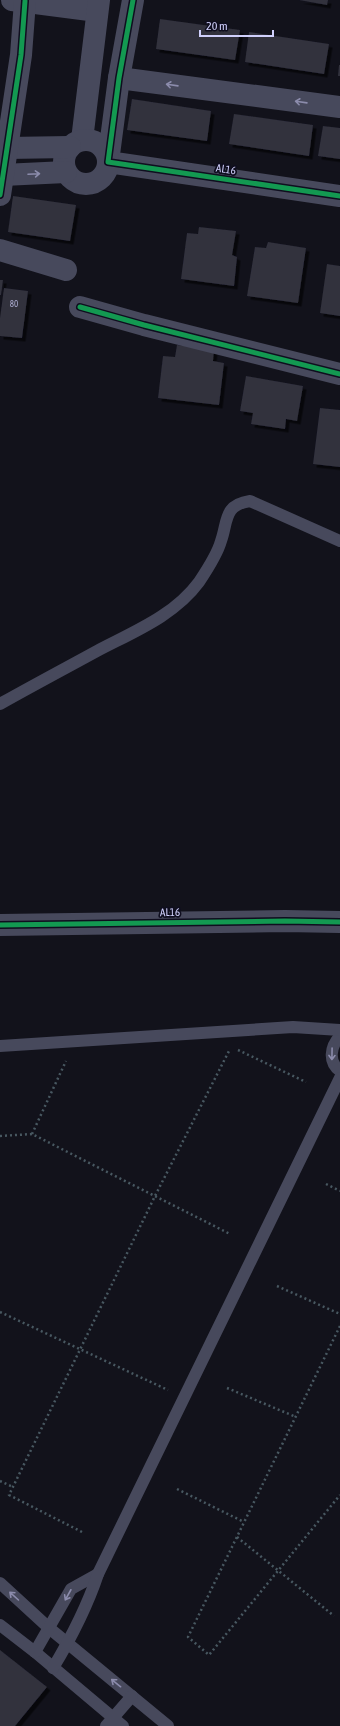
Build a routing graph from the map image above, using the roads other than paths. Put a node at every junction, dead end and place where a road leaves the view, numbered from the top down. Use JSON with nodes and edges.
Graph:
{"nodes":[{"id":1,"x":133,"y":0,"type":"edge"},
{"id":2,"x":18,"y":1,"type":"edge"},
{"id":3,"x":98,"y":5,"type":"edge"},
{"id":4,"x":119,"y":78,"type":"junction"},
{"id":5,"x":340,"y":107,"type":"edge"},
{"id":6,"x":76,"y":144,"type":"junction"},
{"id":7,"x":108,"y":162,"type":"junction"},
{"id":8,"x":3,"y":169,"type":"edge"},
{"id":9,"x":66,"y":172,"type":"junction"},
{"id":10,"x":340,"y":196,"type":"edge"},
{"id":11,"x":0,"y":250,"type":"edge"},
{"id":12,"x":66,"y":270,"type":"dead end"},
{"id":13,"x":80,"y":307,"type":"dead end"},
{"id":14,"x":340,"y":374,"type":"edge"},
{"id":15,"x":340,"y":541,"type":"edge"},
{"id":16,"x":0,"y":704,"type":"edge"},
{"id":17,"x":340,"y":922,"type":"edge"},
{"id":18,"x":0,"y":925,"type":"edge"},
{"id":19,"x":340,"y":1030,"type":"edge"},
{"id":20,"x":340,"y":1036,"type":"edge"},
{"id":21,"x":0,"y":1046,"type":"edge"},
{"id":22,"x":340,"y":1072,"type":"edge"},
{"id":23,"x":340,"y":1078,"type":"edge"},
{"id":24,"x":98,"y":1574,"type":"junction"},
{"id":25,"x":0,"y":1583,"type":"edge"},
{"id":26,"x":0,"y":1625,"type":"edge"},
{"id":27,"x":49,"y":1628,"type":"junction"},
{"id":28,"x":68,"y":1643,"type":"junction"},
{"id":29,"x":35,"y":1652,"type":"junction"},
{"id":30,"x":53,"y":1668,"type":"junction"},
{"id":31,"x":132,"y":1696,"type":"junction"},
{"id":32,"x":109,"y":1722,"type":"edge"},
{"id":33,"x":123,"y":1726,"type":"edge"},
{"id":34,"x":168,"y":1726,"type":"edge"}],
"edges":[{"from":1,"to":4,"type":"street"},
{"from":2,"to":3,"type":"street"},
{"from":2,"to":8,"type":"street"},
{"from":3,"to":6,"type":"street"},
{"from":5,"to":4,"type":"street","one_way":true},
{"from":4,"to":7,"type":"street"},
{"from":6,"to":7,"type":"street"},
{"from":6,"to":8,"type":"street"},
{"from":6,"to":9,"type":"street"},
{"from":7,"to":9,"type":"street"},
{"from":7,"to":10,"type":"street","name":"AL16"},
{"from":8,"to":9,"type":"street","one_way":true},
{"from":11,"to":12,"type":"street"},
{"from":13,"to":14,"type":"street"},
{"from":15,"to":16,"type":"lane"},
{"from":17,"to":18,"type":"street","name":"AL16"},
{"from":19,"to":21,"type":"lane"},
{"from":20,"to":22,"type":"lane","one_way":true},
{"from":23,"to":24,"type":"lane"},
{"from":24,"to":27,"type":"lane","one_way":true},
{"from":24,"to":28,"type":"lane"},
{"from":27,"to":25,"type":"lane","one_way":true},
{"from":26,"to":29,"type":"lane"},
{"from":27,"to":28,"type":"lane"},
{"from":27,"to":29,"type":"lane"},
{"from":28,"to":30,"type":"lane"},
{"from":31,"to":28,"type":"lane","one_way":true},
{"from":29,"to":30,"type":"lane"},
{"from":30,"to":32,"type":"lane"},
{"from":31,"to":32,"type":"lane"},
{"from":31,"to":34,"type":"lane"},
{"from":32,"to":33,"type":"lane"}]}
